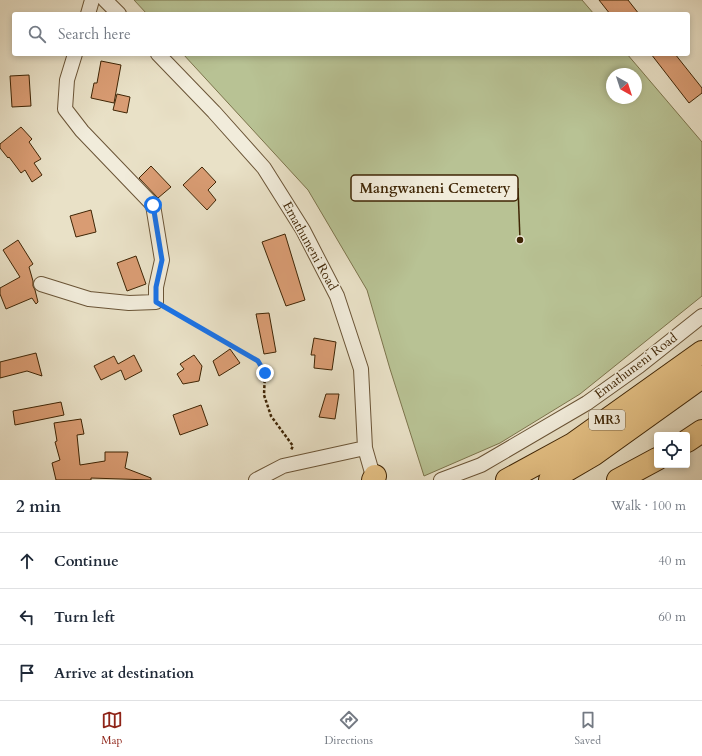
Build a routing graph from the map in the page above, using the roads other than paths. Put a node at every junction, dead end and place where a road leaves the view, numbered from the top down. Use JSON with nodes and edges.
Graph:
{"nodes":[{"id":1,"x":92,"y":0,"type":"edge"},
{"id":2,"x":105,"y":0,"type":"edge"},
{"id":3,"x":89,"y":12,"type":"edge"},
{"id":4,"x":117,"y":12,"type":"edge"},
{"id":5,"x":74,"y":56,"type":"edge"},
{"id":6,"x":160,"y":56,"type":"edge"},
{"id":7,"x":41,"y":284,"type":"dead end"},
{"id":8,"x":702,"y":316,"type":"edge"},
{"id":9,"x":702,"y":352,"type":"edge"},
{"id":10,"x":702,"y":376,"type":"edge"},
{"id":11,"x":702,"y":431,"type":"edge"},
{"id":12,"x":690,"y":439,"type":"edge"},
{"id":13,"x":365,"y":448,"type":"junction"},
{"id":14,"x":654,"y":461,"type":"edge"},
{"id":15,"x":375,"y":479,"type":"edge"},
{"id":16,"x":256,"y":480,"type":"edge"},
{"id":17,"x":441,"y":480,"type":"edge"},
{"id":18,"x":507,"y":480,"type":"edge"},
{"id":19,"x":550,"y":480,"type":"edge"},
{"id":20,"x":618,"y":480,"type":"edge"}],
"edges":[{"from":1,"to":3,"type":"street"},
{"from":2,"to":4,"type":"street"},
{"from":5,"to":7,"type":"street"},
{"from":6,"to":13,"type":"street","name":"Emathuneni Road"},
{"from":8,"to":17,"type":"street","name":"Emathuneni Road"},
{"from":9,"to":18,"type":"highway","number":"MR3"},
{"from":10,"to":19,"type":"highway","number":"MR3"},
{"from":11,"to":12,"type":"highway"},
{"from":13,"to":15,"type":"street","name":"Emathuneni Road"},
{"from":13,"to":16,"type":"street"},
{"from":14,"to":20,"type":"highway"}]}
